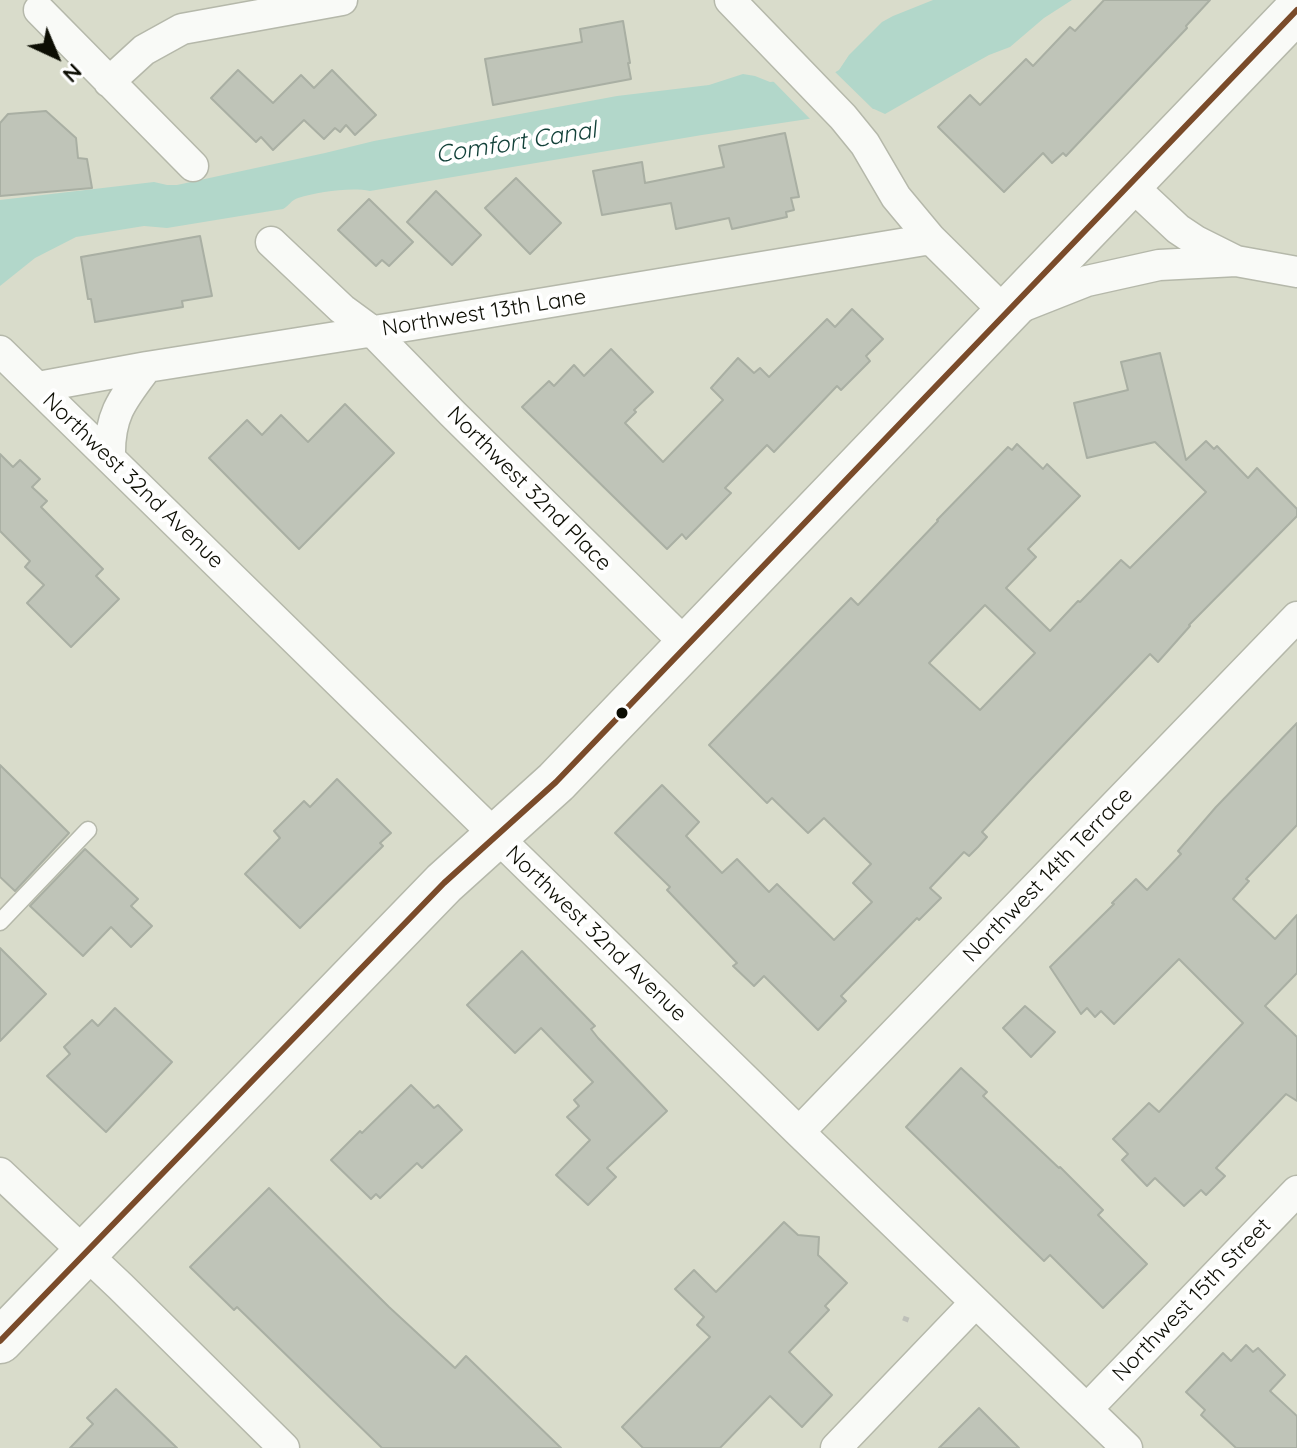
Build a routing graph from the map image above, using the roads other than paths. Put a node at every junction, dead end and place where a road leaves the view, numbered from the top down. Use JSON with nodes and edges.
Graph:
{"nodes":[{"id":1,"x":342,"y":0,"type":"edge"},
{"id":2,"x":730,"y":0,"type":"edge"},
{"id":3,"x":39,"y":10,"type":"dead end"},
{"id":4,"x":1297,"y":10,"type":"edge"},
{"id":5,"x":109,"y":82,"type":"junction"},
{"id":6,"x":193,"y":166,"type":"dead end"},
{"id":7,"x":1130,"y":184,"type":"junction"},
{"id":8,"x":931,"y":239,"type":"junction"},
{"id":9,"x":271,"y":242,"type":"dead end"},
{"id":10,"x":1236,"y":261,"type":"junction"},
{"id":11,"x":1297,"y":272,"type":"edge"},
{"id":12,"x":1006,"y":313,"type":"junction"},
{"id":13,"x":372,"y":331,"type":"junction"},
{"id":14,"x":0,"y":351,"type":"edge"},
{"id":15,"x":147,"y":367,"type":"junction"},
{"id":16,"x":38,"y":387,"type":"junction"},
{"id":17,"x":110,"y":457,"type":"junction"},
{"id":18,"x":1297,"y":617,"type":"edge"},
{"id":19,"x":687,"y":645,"type":"junction"},
{"id":20,"x":88,"y":830,"type":"dead end"},
{"id":21,"x":496,"y":837,"type":"junction"},
{"id":22,"x":0,"y":922,"type":"edge"},
{"id":23,"x":799,"y":1132,"type":"junction"},
{"id":24,"x":0,"y":1173,"type":"edge"},
{"id":25,"x":1297,"y":1191,"type":"edge"},
{"id":26,"x":84,"y":1253,"type":"junction"},
{"id":27,"x":975,"y":1303,"type":"junction"},
{"id":28,"x":0,"y":1341,"type":"edge"},
{"id":29,"x":1087,"y":1409,"type":"junction"},
{"id":30,"x":284,"y":1448,"type":"edge"},
{"id":31,"x":836,"y":1448,"type":"edge"},
{"id":32,"x":1127,"y":1448,"type":"edge"}],
"edges":[{"from":1,"to":5,"type":"street"},
{"from":2,"to":8,"type":"street"},
{"from":3,"to":5,"type":"street"},
{"from":4,"to":7,"type":"street"},
{"from":5,"to":6,"type":"street"},
{"from":7,"to":10,"type":"street"},
{"from":7,"to":12,"type":"street"},
{"from":8,"to":12,"type":"street"},
{"from":8,"to":13,"type":"street","name":"Northwest 13th Lane"},
{"from":9,"to":13,"type":"street","name":"Northwest 32nd Place"},
{"from":10,"to":11,"type":"street"},
{"from":10,"to":12,"type":"street"},
{"from":12,"to":19,"type":"street"},
{"from":13,"to":15,"type":"street","name":"Northwest 13th Lane"},
{"from":13,"to":19,"type":"street","name":"Northwest 32nd Place"},
{"from":14,"to":16,"type":"street","name":"Northwest 32nd Avenue"},
{"from":15,"to":16,"type":"street","name":"Northwest 13th Lane"},
{"from":15,"to":17,"type":"street"},
{"from":16,"to":17,"type":"street","name":"Northwest 32nd Avenue"},
{"from":17,"to":21,"type":"street","name":"Northwest 32nd Avenue"},
{"from":18,"to":23,"type":"street","name":"Northwest 14th Terrace"},
{"from":19,"to":21,"type":"street"},
{"from":20,"to":22,"type":"lane"},
{"from":21,"to":23,"type":"street","name":"Northwest 32nd Avenue"},
{"from":21,"to":26,"type":"street"},
{"from":23,"to":27,"type":"street","name":"Northwest 32nd Avenue"},
{"from":24,"to":26,"type":"street"},
{"from":25,"to":29,"type":"street","name":"Northwest 15th Street"},
{"from":26,"to":28,"type":"street"},
{"from":26,"to":30,"type":"street"},
{"from":27,"to":29,"type":"street","name":"Northwest 32nd Avenue"},
{"from":27,"to":31,"type":"street"},
{"from":29,"to":32,"type":"street","name":"Northwest 32nd Avenue"}]}
